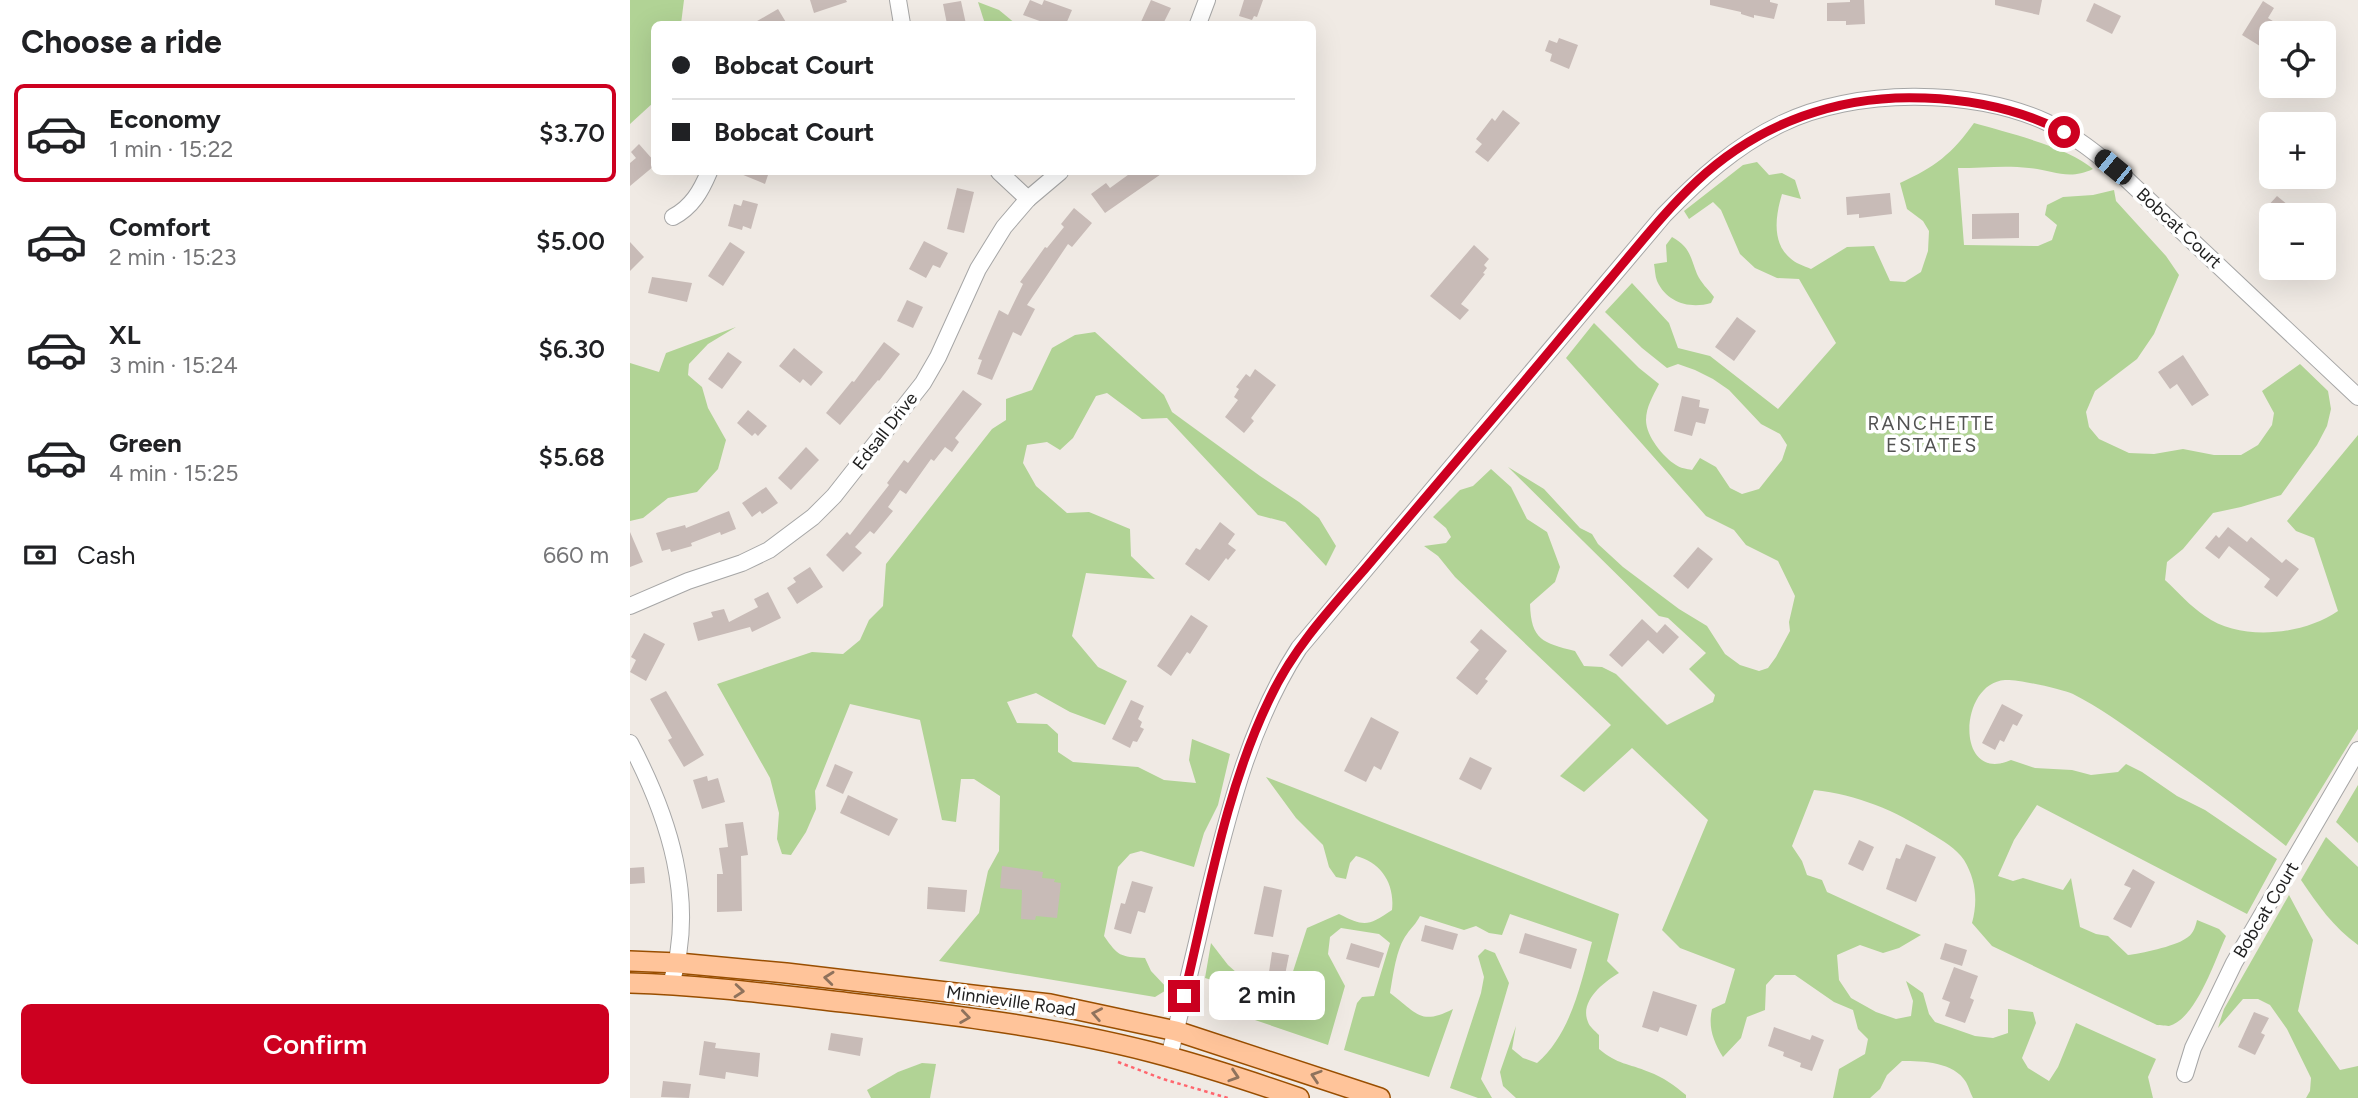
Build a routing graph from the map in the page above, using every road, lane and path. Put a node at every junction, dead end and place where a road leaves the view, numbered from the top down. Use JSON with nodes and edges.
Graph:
{"nodes":[{"id":1,"x":898,"y":0,"type":"edge"},
{"id":2,"x":1207,"y":0,"type":"edge"},
{"id":3,"x":902,"y":21,"type":"edge"},
{"id":4,"x":1199,"y":21,"type":"edge"},
{"id":5,"x":708,"y":175,"type":"edge"},
{"id":6,"x":1002,"y":175,"type":"edge"},
{"id":7,"x":1056,"y":175,"type":"edge"},
{"id":8,"x":1028,"y":199,"type":"junction"},
{"id":9,"x":673,"y":217,"type":"dead end"},
{"id":10,"x":2358,"y":397,"type":"edge"},
{"id":11,"x":630,"y":606,"type":"edge"},
{"id":12,"x":630,"y":743,"type":"edge"},
{"id":13,"x":2358,"y":750,"type":"edge"},
{"id":14,"x":630,"y":961,"type":"edge"},
{"id":15,"x":678,"y":963,"type":"junction"},
{"id":16,"x":630,"y":983,"type":"edge"},
{"id":17,"x":671,"y":984,"type":"junction"},
{"id":18,"x":1176,"y":1031,"type":"junction"},
{"id":19,"x":1169,"y":1057,"type":"junction"},
{"id":20,"x":1113,"y":1060,"type":"dead end"},
{"id":21,"x":2185,"y":1074,"type":"dead end"},
{"id":22,"x":1228,"y":1098,"type":"edge"},
{"id":23,"x":1298,"y":1098,"type":"edge"},
{"id":24,"x":1380,"y":1098,"type":"edge"}],
"edges":[{"from":1,"to":3,"type":"street"},
{"from":2,"to":4,"type":"street"},
{"from":5,"to":9,"type":"street"},
{"from":6,"to":8,"type":"street"},
{"from":7,"to":8,"type":"street","name":"Edsall Drive"},
{"from":8,"to":11,"type":"street","name":"Edsall Drive"},
{"from":10,"to":18,"type":"street","name":"Bobcat Court"},
{"from":12,"to":15,"type":"street"},
{"from":13,"to":21,"type":"street","name":"Bobcat Court"},
{"from":14,"to":15,"type":"main road","name":"Minnieville Road"},
{"from":15,"to":17,"type":"street"},
{"from":18,"to":15,"type":"main road","name":"Minnieville Road","one_way":true},
{"from":16,"to":17,"type":"main road","name":"Minnieville Road"},
{"from":17,"to":19,"type":"main road","name":"Minnieville Road","one_way":true},
{"from":18,"to":19,"type":"street","name":"Bobcat Court"},
{"from":24,"to":18,"type":"main road","name":"Minnieville Road","one_way":true},
{"from":19,"to":23,"type":"main road","name":"Minnieville Road","one_way":true},
{"from":20,"to":22,"type":"path"}]}
